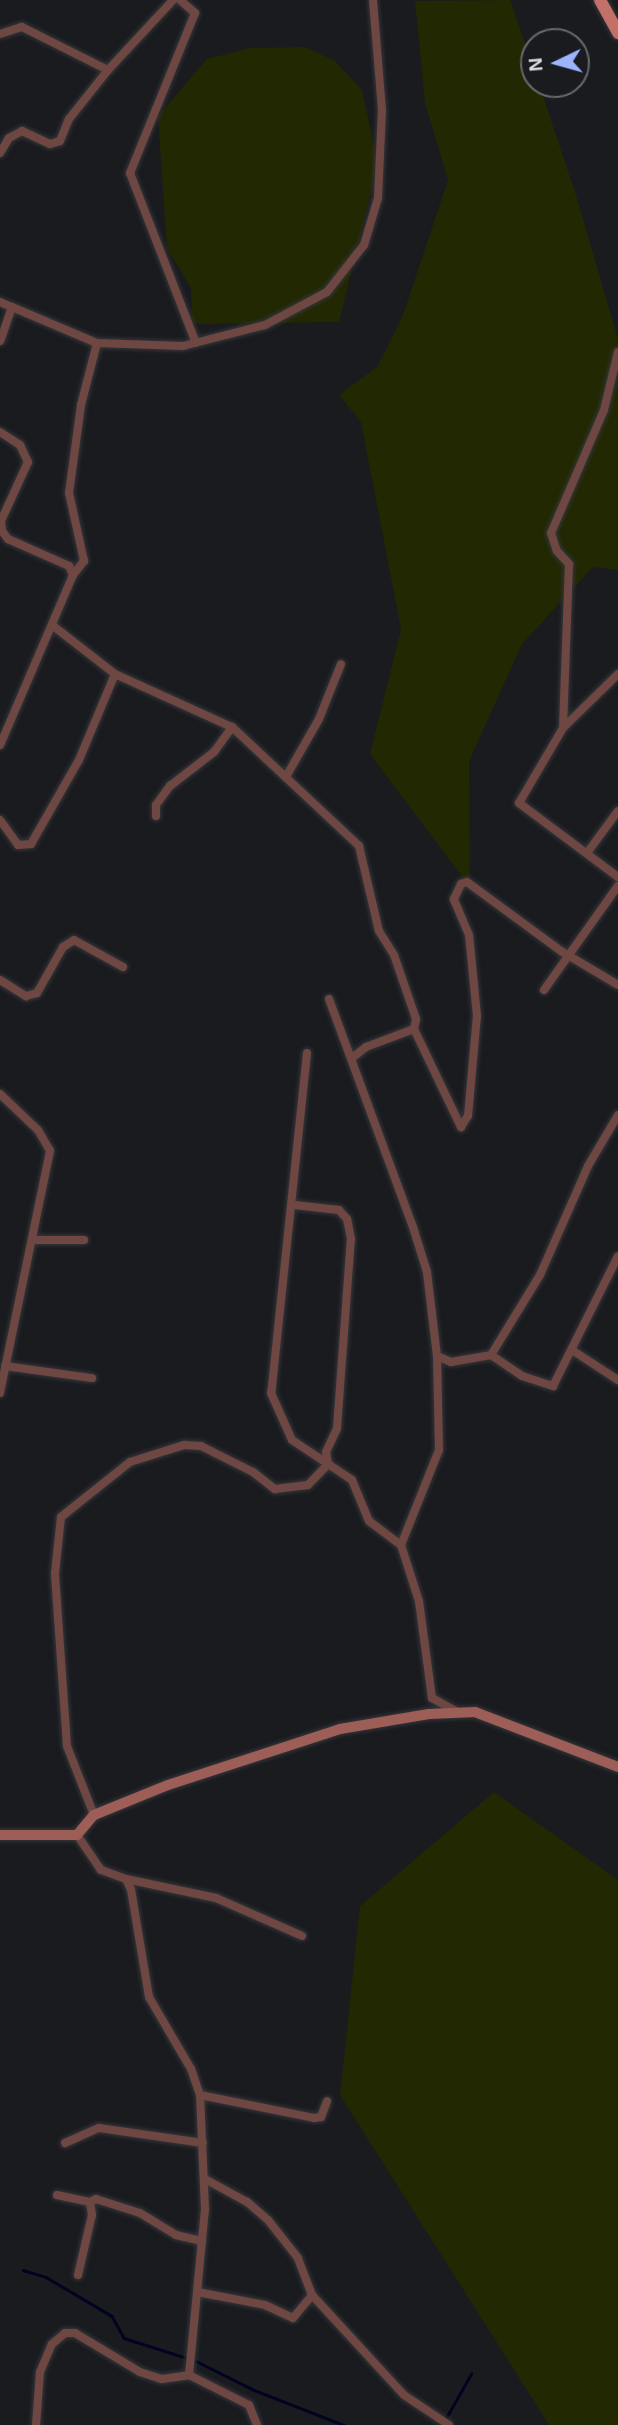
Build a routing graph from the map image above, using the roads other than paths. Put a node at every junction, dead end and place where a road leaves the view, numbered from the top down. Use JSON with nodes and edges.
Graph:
{"nodes":[{"id":1,"x":173,"y":0,"type":"edge"},
{"id":2,"x":180,"y":0,"type":"edge"},
{"id":3,"x":373,"y":0,"type":"edge"},
{"id":4,"x":600,"y":0,"type":"edge"},
{"id":5,"x":618,"y":33,"type":"edge"},
{"id":6,"x":0,"y":34,"type":"edge"},
{"id":7,"x":108,"y":70,"type":"junction"},
{"id":8,"x":0,"y":153,"type":"edge"},
{"id":9,"x":0,"y":302,"type":"edge"},
{"id":10,"x":12,"y":307,"type":"junction"},
{"id":11,"x":0,"y":341,"type":"edge"},
{"id":12,"x":97,"y":343,"type":"junction"},
{"id":13,"x":196,"y":343,"type":"junction"},
{"id":14,"x":618,"y":352,"type":"edge"},
{"id":15,"x":0,"y":432,"type":"edge"},
{"id":16,"x":73,"y":575,"type":"junction"},
{"id":17,"x":52,"y":625,"type":"junction"},
{"id":18,"x":341,"y":664,"type":"dead end"},
{"id":19,"x":115,"y":674,"type":"junction"},
{"id":20,"x":618,"y":674,"type":"edge"},
{"id":21,"x":232,"y":727,"type":"junction"},
{"id":22,"x":563,"y":728,"type":"junction"},
{"id":23,"x":0,"y":745,"type":"edge"},
{"id":24,"x":287,"y":775,"type":"junction"},
{"id":25,"x":618,"y":811,"type":"edge"},
{"id":26,"x":156,"y":816,"type":"dead end"},
{"id":27,"x":0,"y":820,"type":"edge"},
{"id":28,"x":587,"y":853,"type":"junction"},
{"id":29,"x":618,"y":877,"type":"edge"},
{"id":30,"x":618,"y":886,"type":"edge"},
{"id":31,"x":567,"y":955,"type":"junction"},
{"id":32,"x":123,"y":967,"type":"dead end"},
{"id":33,"x":0,"y":980,"type":"edge"},
{"id":34,"x":618,"y":985,"type":"edge"},
{"id":35,"x":544,"y":990,"type":"dead end"},
{"id":36,"x":329,"y":999,"type":"dead end"},
{"id":37,"x":414,"y":1028,"type":"junction"},
{"id":38,"x":307,"y":1053,"type":"dead end"},
{"id":39,"x":352,"y":1058,"type":"junction"},
{"id":40,"x":0,"y":1094,"type":"edge"},
{"id":41,"x":618,"y":1115,"type":"edge"},
{"id":42,"x":294,"y":1205,"type":"junction"},
{"id":43,"x":34,"y":1240,"type":"junction"},
{"id":44,"x":84,"y":1240,"type":"dead end"},
{"id":45,"x":618,"y":1256,"type":"edge"},
{"id":46,"x":572,"y":1350,"type":"junction"},
{"id":47,"x":491,"y":1355,"type":"junction"},
{"id":48,"x":438,"y":1356,"type":"junction"},
{"id":49,"x":5,"y":1366,"type":"junction"},
{"id":50,"x":92,"y":1378,"type":"dead end"},
{"id":51,"x":618,"y":1380,"type":"edge"},
{"id":52,"x":0,"y":1393,"type":"edge"},
{"id":53,"x":328,"y":1464,"type":"junction"},
{"id":54,"x":401,"y":1545,"type":"junction"},
{"id":55,"x":455,"y":1711,"type":"junction"},
{"id":56,"x":618,"y":1767,"type":"edge"},
{"id":57,"x":94,"y":1815,"type":"junction"},
{"id":58,"x":0,"y":1835,"type":"edge"},
{"id":59,"x":78,"y":1835,"type":"junction"},
{"id":60,"x":126,"y":1879,"type":"junction"},
{"id":61,"x":302,"y":1937,"type":"dead end"},
{"id":62,"x":200,"y":2095,"type":"junction"},
{"id":63,"x":327,"y":2101,"type":"dead end"},
{"id":64,"x":65,"y":2143,"type":"dead end"},
{"id":65,"x":203,"y":2143,"type":"junction"},
{"id":66,"x":205,"y":2179,"type":"junction"},
{"id":67,"x":57,"y":2195,"type":"dead end"},
{"id":68,"x":90,"y":2202,"type":"junction"},
{"id":69,"x":202,"y":2241,"type":"junction"},
{"id":70,"x":78,"y":2275,"type":"dead end"},
{"id":71,"x":197,"y":2292,"type":"junction"},
{"id":72,"x":312,"y":2295,"type":"junction"},
{"id":73,"x":189,"y":2375,"type":"junction"},
{"id":74,"x":446,"y":2422,"type":"edge"},
{"id":75,"x":36,"y":2425,"type":"edge"},
{"id":76,"x":257,"y":2425,"type":"edge"}],
"edges":[{"from":1,"to":7,"type":"street"},
{"from":2,"to":13,"type":"street"},
{"from":3,"to":13,"type":"street"},
{"from":4,"to":5,"type":"main road"},
{"from":6,"to":7,"type":"street"},
{"from":7,"to":8,"type":"street"},
{"from":9,"to":10,"type":"street"},
{"from":10,"to":11,"type":"street"},
{"from":10,"to":12,"type":"street"},
{"from":12,"to":13,"type":"street"},
{"from":12,"to":16,"type":"street"},
{"from":14,"to":22,"type":"street"},
{"from":15,"to":16,"type":"street"},
{"from":16,"to":17,"type":"street"},
{"from":17,"to":19,"type":"street"},
{"from":17,"to":23,"type":"street"},
{"from":18,"to":24,"type":"street"},
{"from":19,"to":21,"type":"street"},
{"from":19,"to":27,"type":"street"},
{"from":20,"to":22,"type":"street"},
{"from":21,"to":24,"type":"street"},
{"from":21,"to":26,"type":"street"},
{"from":22,"to":28,"type":"street"},
{"from":24,"to":37,"type":"street"},
{"from":25,"to":28,"type":"street"},
{"from":28,"to":29,"type":"street"},
{"from":30,"to":31,"type":"street"},
{"from":31,"to":34,"type":"street"},
{"from":31,"to":35,"type":"street"},
{"from":31,"to":37,"type":"street"},
{"from":32,"to":33,"type":"street"},
{"from":36,"to":39,"type":"street"},
{"from":37,"to":39,"type":"street"},
{"from":38,"to":42,"type":"street"},
{"from":39,"to":48,"type":"street"},
{"from":40,"to":43,"type":"street"},
{"from":41,"to":47,"type":"street"},
{"from":42,"to":53,"type":"street"},
{"from":42,"to":53,"type":"street"},
{"from":43,"to":44,"type":"street"},
{"from":43,"to":49,"type":"street"},
{"from":45,"to":46,"type":"street"},
{"from":46,"to":47,"type":"street"},
{"from":46,"to":51,"type":"street"},
{"from":47,"to":48,"type":"street"},
{"from":48,"to":54,"type":"street"},
{"from":49,"to":50,"type":"street"},
{"from":49,"to":52,"type":"street"},
{"from":53,"to":54,"type":"street"},
{"from":53,"to":57,"type":"street"},
{"from":54,"to":55,"type":"street"},
{"from":55,"to":56,"type":"street"},
{"from":55,"to":57,"type":"street"},
{"from":57,"to":59,"type":"street"},
{"from":58,"to":59,"type":"street"},
{"from":59,"to":60,"type":"street"},
{"from":60,"to":61,"type":"street"},
{"from":60,"to":62,"type":"street"},
{"from":62,"to":63,"type":"street"},
{"from":62,"to":65,"type":"street"},
{"from":64,"to":65,"type":"street"},
{"from":65,"to":66,"type":"street"},
{"from":66,"to":69,"type":"street"},
{"from":66,"to":72,"type":"street"},
{"from":67,"to":68,"type":"street"},
{"from":68,"to":69,"type":"street"},
{"from":68,"to":70,"type":"street"},
{"from":69,"to":71,"type":"street"},
{"from":71,"to":72,"type":"street"},
{"from":71,"to":73,"type":"street"},
{"from":72,"to":74,"type":"street"},
{"from":73,"to":75,"type":"street"},
{"from":73,"to":76,"type":"street"}]}
